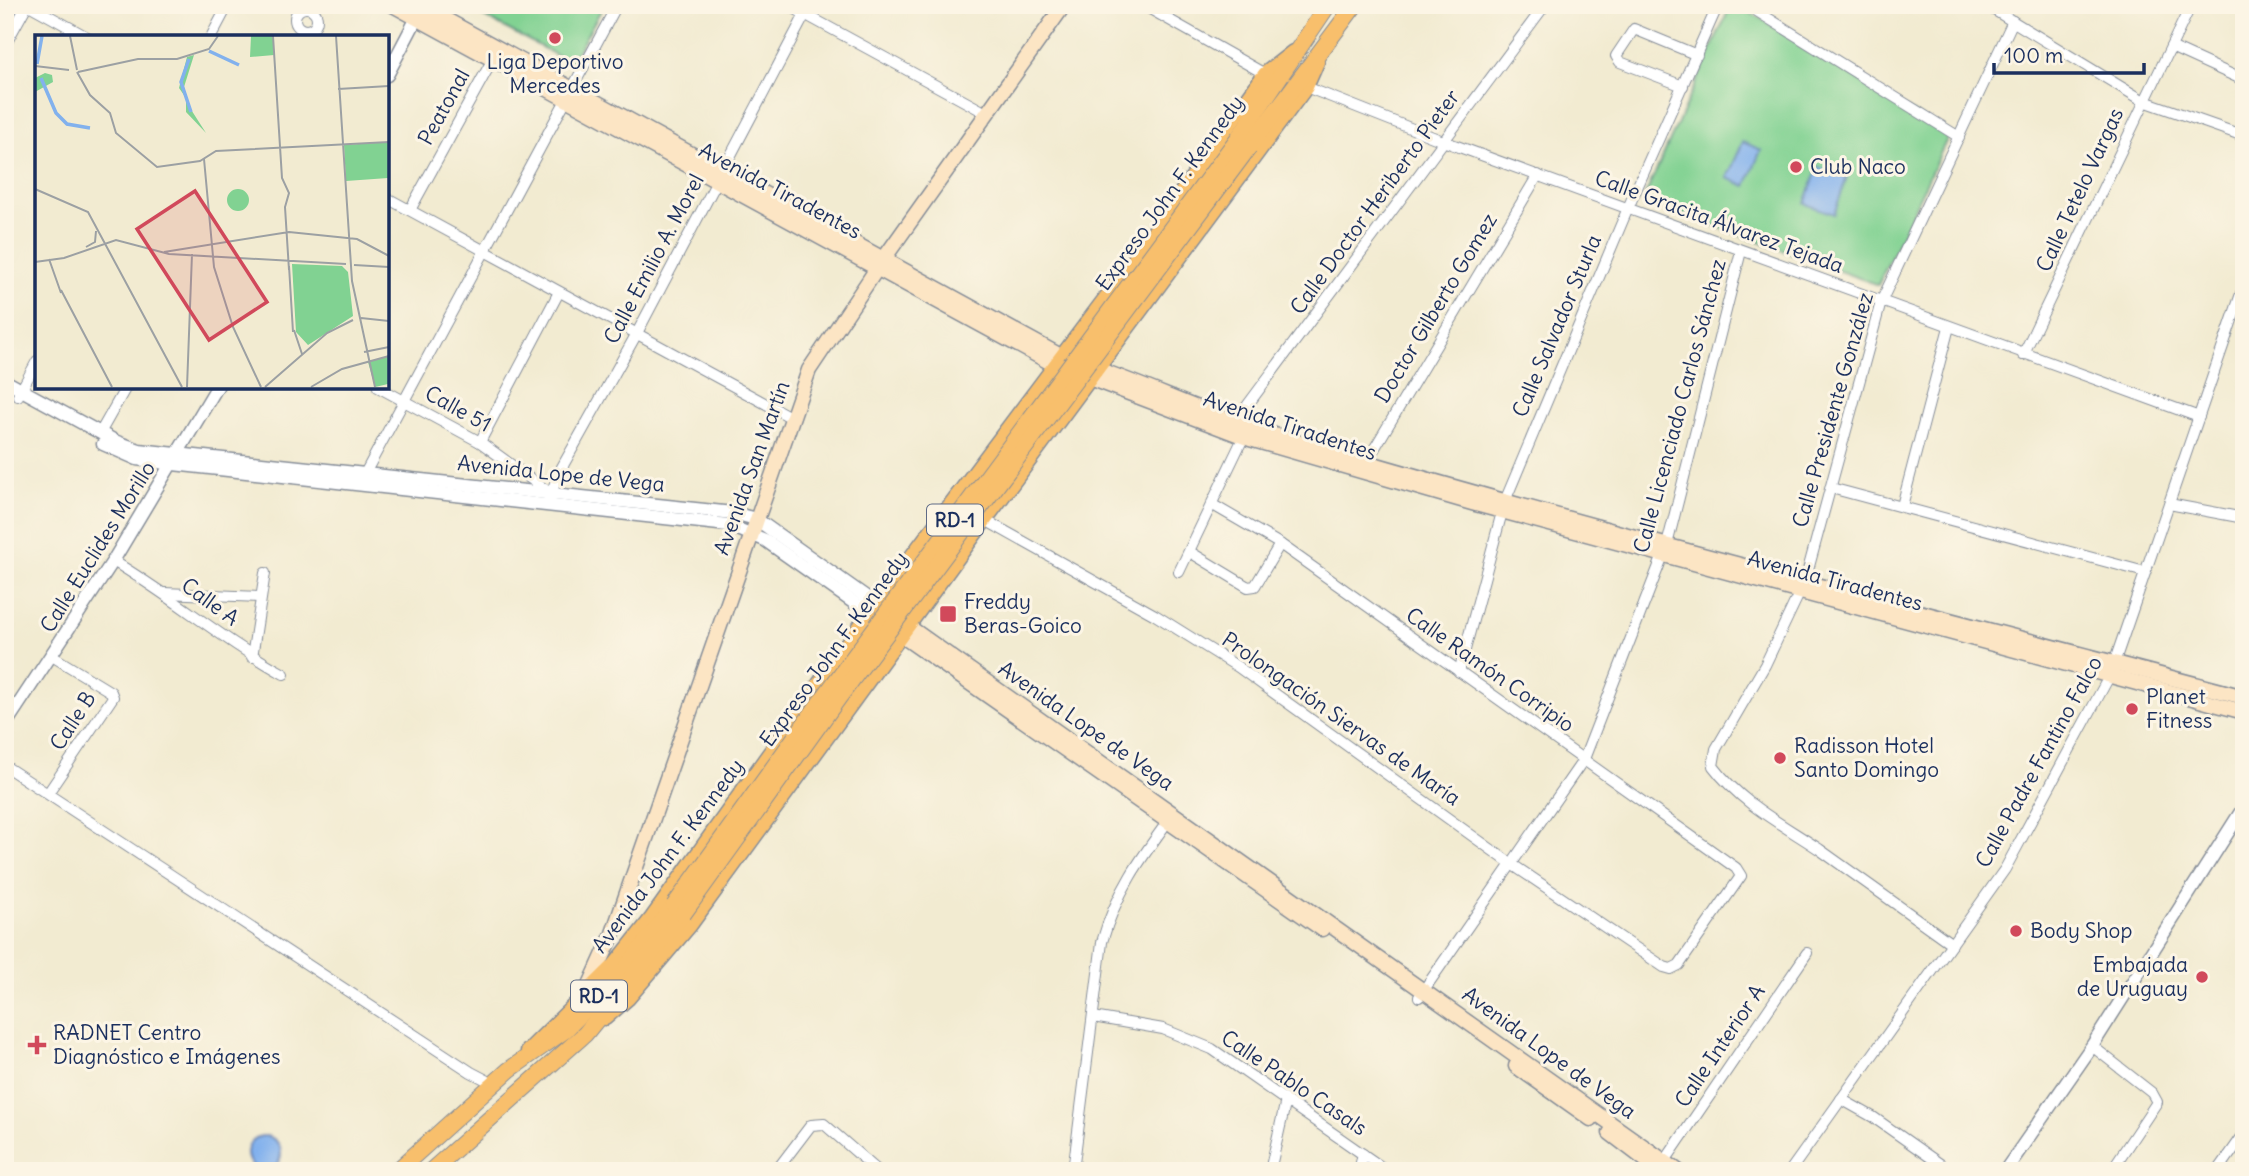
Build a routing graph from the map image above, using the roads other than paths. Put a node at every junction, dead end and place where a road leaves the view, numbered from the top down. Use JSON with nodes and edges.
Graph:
{"nodes":[{"id":1,"x":28,"y":5,"type":"edge"},
{"id":2,"x":228,"y":5,"type":"edge"},
{"id":3,"x":393,"y":5,"type":"edge"},
{"id":4,"x":617,"y":5,"type":"edge"},
{"id":5,"x":788,"y":5,"type":"edge"},
{"id":6,"x":1065,"y":5,"type":"edge"},
{"id":7,"x":1143,"y":5,"type":"edge"},
{"id":8,"x":1328,"y":5,"type":"edge"},
{"id":9,"x":1354,"y":5,"type":"edge"},
{"id":10,"x":1545,"y":5,"type":"edge"},
{"id":11,"x":1718,"y":5,"type":"edge"},
{"id":12,"x":1747,"y":5,"type":"edge"},
{"id":13,"x":1986,"y":5,"type":"edge"},
{"id":14,"x":2191,"y":5,"type":"edge"},
{"id":15,"x":420,"y":10,"type":"edge"},
{"id":16,"x":808,"y":10,"type":"edge"},
{"id":17,"x":2013,"y":21,"type":"junction"},
{"id":18,"x":83,"y":35,"type":"edge"},
{"id":19,"x":212,"y":35,"type":"edge"},
{"id":20,"x":5,"y":45,"type":"edge"},
{"id":21,"x":2171,"y":47,"type":"junction"},
{"id":22,"x":1323,"y":48,"type":"junction"},
{"id":23,"x":1297,"y":49,"type":"junction"},
{"id":24,"x":1697,"y":55,"type":"junction"},
{"id":25,"x":493,"y":59,"type":"junction"},
{"id":26,"x":388,"y":73,"type":"edge"},
{"id":27,"x":1265,"y":74,"type":"junction"},
{"id":28,"x":2239,"y":78,"type":"dead end"},
{"id":29,"x":1683,"y":86,"type":"junction"},
{"id":30,"x":1307,"y":87,"type":"junction"},
{"id":31,"x":569,"y":95,"type":"junction"},
{"id":32,"x":2144,"y":101,"type":"junction"},
{"id":33,"x":988,"y":114,"type":"junction"},
{"id":34,"x":2244,"y":136,"type":"edge"},
{"id":35,"x":1959,"y":137,"type":"junction"},
{"id":36,"x":1443,"y":141,"type":"junction"},
{"id":37,"x":1244,"y":142,"type":"junction"},
{"id":38,"x":1538,"y":175,"type":"junction"},
{"id":39,"x":720,"y":177,"type":"junction"},
{"id":40,"x":388,"y":199,"type":"edge"},
{"id":41,"x":1628,"y":208,"type":"junction"},
{"id":42,"x":410,"y":210,"type":"junction"},
{"id":43,"x":1741,"y":251,"type":"junction"},
{"id":44,"x":484,"y":252,"type":"junction"},
{"id":45,"x":881,"y":262,"type":"junction"},
{"id":46,"x":1132,"y":263,"type":"junction"},
{"id":47,"x":1159,"y":284,"type":"junction"},
{"id":48,"x":2244,"y":285,"type":"edge"},
{"id":49,"x":559,"y":292,"type":"junction"},
{"id":50,"x":2241,"y":299,"type":"edge"},
{"id":51,"x":1881,"y":302,"type":"junction"},
{"id":52,"x":1949,"y":327,"type":"junction"},
{"id":53,"x":636,"y":335,"type":"junction"},
{"id":54,"x":2023,"y":355,"type":"junction"},
{"id":55,"x":1058,"y":361,"type":"junction"},
{"id":56,"x":35,"y":365,"type":"edge"},
{"id":57,"x":1094,"y":373,"type":"junction"},
{"id":58,"x":5,"y":381,"type":"edge"},
{"id":59,"x":125,"y":388,"type":"edge"},
{"id":60,"x":216,"y":388,"type":"edge"},
{"id":61,"x":380,"y":388,"type":"edge"},
{"id":62,"x":5,"y":389,"type":"edge"},
{"id":63,"x":20,"y":393,"type":"junction"},
{"id":64,"x":403,"y":401,"type":"junction"},
{"id":65,"x":2199,"y":417,"type":"junction"},
{"id":66,"x":792,"y":418,"type":"junction"},
{"id":67,"x":1235,"y":422,"type":"junction"},
{"id":68,"x":100,"y":433,"type":"junction"},
{"id":69,"x":1244,"y":436,"type":"junction"},
{"id":70,"x":480,"y":442,"type":"junction"},
{"id":71,"x":998,"y":443,"type":"junction"},
{"id":72,"x":176,"y":460,"type":"junction"},
{"id":73,"x":1367,"y":461,"type":"junction"},
{"id":74,"x":1028,"y":464,"type":"junction"},
{"id":75,"x":361,"y":480,"type":"junction"},
{"id":76,"x":1831,"y":488,"type":"junction"},
{"id":77,"x":549,"y":499,"type":"junction"},
{"id":78,"x":2169,"y":503,"type":"junction"},
{"id":79,"x":1213,"y":505,"type":"junction"},
{"id":80,"x":1503,"y":506,"type":"junction"},
{"id":81,"x":1902,"y":506,"type":"junction"},
{"id":82,"x":2244,"y":518,"type":"edge"},
{"id":83,"x":940,"y":520,"type":"junction"},
{"id":84,"x":985,"y":520,"type":"junction"},
{"id":85,"x":753,"y":526,"type":"junction"},
{"id":86,"x":970,"y":540,"type":"junction"},
{"id":87,"x":1280,"y":544,"type":"junction"},
{"id":88,"x":1665,"y":551,"type":"junction"},
{"id":89,"x":1189,"y":552,"type":"junction"},
{"id":90,"x":113,"y":562,"type":"junction"},
{"id":91,"x":1179,"y":572,"type":"dead end"},
{"id":92,"x":2145,"y":572,"type":"junction"},
{"id":93,"x":265,"y":573,"type":"dead end"},
{"id":94,"x":1803,"y":587,"type":"junction"},
{"id":95,"x":164,"y":593,"type":"junction"},
{"id":96,"x":260,"y":597,"type":"junction"},
{"id":97,"x":873,"y":609,"type":"junction"},
{"id":98,"x":904,"y":630,"type":"junction"},
{"id":99,"x":52,"y":656,"type":"junction"},
{"id":100,"x":252,"y":657,"type":"junction"},
{"id":101,"x":2113,"y":669,"type":"junction"},
{"id":102,"x":1459,"y":672,"type":"junction"},
{"id":103,"x":284,"y":674,"type":"dead end"},
{"id":104,"x":2244,"y":697,"type":"edge"},
{"id":105,"x":5,"y":700,"type":"edge"},
{"id":106,"x":808,"y":701,"type":"junction"},
{"id":107,"x":17,"y":708,"type":"junction"},
{"id":108,"x":2244,"y":712,"type":"edge"},
{"id":109,"x":839,"y":722,"type":"junction"},
{"id":110,"x":5,"y":725,"type":"edge"},
{"id":111,"x":1584,"y":760,"type":"junction"},
{"id":112,"x":5,"y":766,"type":"edge"},
{"id":113,"x":48,"y":793,"type":"junction"},
{"id":114,"x":2244,"y":807,"type":"edge"},
{"id":115,"x":1170,"y":818,"type":"junction"},
{"id":116,"x":1510,"y":863,"type":"junction"},
{"id":117,"x":678,"y":910,"type":"junction"},
{"id":118,"x":1952,"y":944,"type":"junction"},
{"id":119,"x":1807,"y":953,"type":"dead end"},
{"id":120,"x":1664,"y":967,"type":"joint"},
{"id":121,"x":1422,"y":993,"type":"junction"},
{"id":122,"x":583,"y":998,"type":"junction"},
{"id":123,"x":1093,"y":1017,"type":"junction"},
{"id":124,"x":585,"y":1034,"type":"junction"},
{"id":125,"x":2092,"y":1046,"type":"junction"},
{"id":126,"x":509,"y":1070,"type":"junction"},
{"id":127,"x":494,"y":1084,"type":"junction"},
{"id":128,"x":1841,"y":1099,"type":"junction"},
{"id":129,"x":1286,"y":1100,"type":"junction"},
{"id":130,"x":2244,"y":1134,"type":"edge"},
{"id":131,"x":1363,"y":1154,"type":"junction"},
{"id":132,"x":1662,"y":1166,"type":"edge"},
{"id":133,"x":397,"y":1171,"type":"edge"},
{"id":134,"x":431,"y":1171,"type":"edge"},
{"id":135,"x":776,"y":1171,"type":"edge"},
{"id":136,"x":878,"y":1171,"type":"edge"},
{"id":137,"x":1073,"y":1171,"type":"edge"},
{"id":138,"x":1270,"y":1171,"type":"edge"},
{"id":139,"x":1359,"y":1171,"type":"edge"},
{"id":140,"x":1387,"y":1171,"type":"edge"},
{"id":141,"x":1678,"y":1171,"type":"edge"},
{"id":142,"x":1790,"y":1171,"type":"edge"},
{"id":143,"x":1950,"y":1171,"type":"edge"},
{"id":144,"x":2005,"y":1171,"type":"edge"},
{"id":145,"x":2110,"y":1171,"type":"edge"},
{"id":146,"x":2218,"y":1171,"type":"edge"}],
"edges":[{"from":1,"to":18,"type":"street"},
{"from":1,"to":20,"type":"street"},
{"from":2,"to":19,"type":"street"},
{"from":3,"to":15,"type":"main road","name":"Avenida Tiradentes"},
{"from":4,"to":31,"type":"street"},
{"from":5,"to":16,"type":"street"},
{"from":6,"to":33,"type":"main road","name":"Avenida San Martín"},
{"from":7,"to":27,"type":"street"},
{"from":8,"to":23,"type":"highway","name":"Expreso John F. Kennedy","number":"RD-1"},
{"from":9,"to":22,"type":"highway","name":"Expreso John F. Kennedy","number":"RD-1"},
{"from":10,"to":36,"type":"street","name":"Calle Doctor Heriberto Pieter"},
{"from":11,"to":24,"type":"street","name":"Calle Salvador Sturla"},
{"from":12,"to":35,"type":"street"},
{"from":13,"to":17,"type":"street"},
{"from":14,"to":21,"type":"street","name":"Calle Tetelo Vargas"},
{"from":15,"to":25,"type":"main road","name":"Avenida Tiradentes"},
{"from":15,"to":26,"type":"street"},
{"from":15,"to":31,"type":"main road","name":"Avenida Tiradentes"},
{"from":16,"to":33,"type":"street"},
{"from":16,"to":39,"type":"street","name":"Calle Emilio A. Morel"},
{"from":17,"to":32,"type":"street"},
{"from":17,"to":35,"type":"street","name":"Calle Presidente González"},
{"from":21,"to":28,"type":"street"},
{"from":21,"to":32,"type":"street","name":"Calle Tetelo Vargas"},
{"from":22,"to":30,"type":"main road","number":"RD-1"},
{"from":22,"to":37,"type":"highway","name":"Expreso John F. Kennedy","number":"RD-1"},
{"from":23,"to":27,"type":"main road","name":"Avenida John F. Kennedy","number":"RD-1"},
{"from":23,"to":37,"type":"highway","name":"Expreso John F. Kennedy","number":"RD-1"},
{"from":24,"to":29,"type":"street","name":"Calle Salvador Sturla"},
{"from":24,"to":29,"type":"street"},
{"from":25,"to":31,"type":"main road","name":"Avenida Tiradentes"},
{"from":25,"to":42,"type":"street","name":"Peatonal"},
{"from":27,"to":46,"type":"main road","name":"Avenida John F. Kennedy","number":"RD-1"},
{"from":29,"to":41,"type":"street","name":"Calle Salvador Sturla"},
{"from":30,"to":36,"type":"street","name":"Calle Gracita Álvarez Tejada"},
{"from":30,"to":47,"type":"main road","number":"RD-1"},
{"from":31,"to":39,"type":"main road","name":"Avenida Tiradentes"},
{"from":31,"to":44,"type":"street"},
{"from":32,"to":34,"type":"street"},
{"from":32,"to":54,"type":"street","name":"Calle Tetelo Vargas"},
{"from":33,"to":45,"type":"main road","name":"Avenida San Martín"},
{"from":35,"to":51,"type":"street","name":"Calle Presidente González"},
{"from":36,"to":38,"type":"street","name":"Calle Gracita Álvarez Tejada"},
{"from":36,"to":67,"type":"street","name":"Calle Doctor Heriberto Pieter"},
{"from":37,"to":117,"type":"highway","name":"Expreso John F. Kennedy","number":"RD-1","bridge":true},
{"from":38,"to":41,"type":"street","name":"Calle Gracita Álvarez Tejada"},
{"from":38,"to":73,"type":"street","name":"Doctor Gilberto Gomez"},
{"from":39,"to":45,"type":"main road","name":"Avenida Tiradentes"},
{"from":39,"to":53,"type":"street","name":"Calle Emilio A. Morel"},
{"from":40,"to":42,"type":"street"},
{"from":41,"to":43,"type":"street","name":"Calle Gracita Álvarez Tejada"},
{"from":41,"to":80,"type":"street","name":"Calle Salvador Sturla"},
{"from":42,"to":44,"type":"street"},
{"from":43,"to":51,"type":"street","name":"Calle Gracita Álvarez Tejada"},
{"from":43,"to":88,"type":"street","name":"Calle Licenciado Carlos Sánchez"},
{"from":44,"to":49,"type":"street"},
{"from":44,"to":64,"type":"street"},
{"from":45,"to":55,"type":"main road","name":"Avenida Tiradentes"},
{"from":45,"to":66,"type":"main road","name":"Avenida San Martín"},
{"from":46,"to":47,"type":"main road"},
{"from":46,"to":55,"type":"main road","name":"Avenida John F. Kennedy","number":"RD-1"},
{"from":47,"to":57,"type":"main road","number":"RD-1"},
{"from":48,"to":50,"type":"street","name":"Calle Padre Fantino Falco"},
{"from":49,"to":53,"type":"street"},
{"from":49,"to":70,"type":"street"},
{"from":50,"to":65,"type":"street","name":"Calle Padre Fantino Falco"},
{"from":51,"to":52,"type":"street","name":"Calle Gracita Álvarez Tejada"},
{"from":51,"to":76,"type":"street","name":"Calle Presidente González"},
{"from":52,"to":54,"type":"street","name":"Calle Gracita Álvarez Tejada"},
{"from":52,"to":81,"type":"street"},
{"from":53,"to":66,"type":"street"},
{"from":53,"to":77,"type":"street","name":"Calle Emilio A. Morel"},
{"from":54,"to":65,"type":"street","name":"Calle Gracita Álvarez Tejada"},
{"from":55,"to":57,"type":"main road","name":"Avenida Tiradentes"},
{"from":55,"to":71,"type":"main road","name":"Avenida John F. Kennedy","number":"RD-1"},
{"from":56,"to":63,"type":"street"},
{"from":57,"to":67,"type":"main road","name":"Avenida Tiradentes"},
{"from":57,"to":69,"type":"main road","name":"Avenida Tiradentes"},
{"from":57,"to":74,"type":"main road","number":"RD-1"},
{"from":58,"to":63,"type":"street","name":"Avenida Lope de Vega"},
{"from":59,"to":68,"type":"street"},
{"from":60,"to":72,"type":"street","name":"Calle Euclides Morillo"},
{"from":61,"to":64,"type":"street","name":"Calle 51"},
{"from":62,"to":63,"type":"street","name":"Avenida Lope de Vega"},
{"from":63,"to":68,"type":"street","name":"Avenida Lope de Vega"},
{"from":63,"to":72,"type":"street","name":"Avenida Lope de Vega"},
{"from":64,"to":70,"type":"street","name":"Calle 51"},
{"from":64,"to":75,"type":"street"},
{"from":65,"to":78,"type":"street","name":"Calle Padre Fantino Falco"},
{"from":66,"to":85,"type":"main road","name":"Avenida San Martín"},
{"from":67,"to":73,"type":"main road","name":"Avenida Tiradentes"},
{"from":68,"to":72,"type":"street","name":"Avenida Lope de Vega"},
{"from":69,"to":79,"type":"street"},
{"from":69,"to":80,"type":"main road","name":"Avenida Tiradentes"},
{"from":70,"to":77,"type":"street","name":"Calle 51"},
{"from":71,"to":74,"type":"main road"},
{"from":71,"to":83,"type":"main road","name":"Avenida John F. Kennedy","number":"RD-1"},
{"from":72,"to":75,"type":"street","name":"Avenida Lope de Vega"},
{"from":72,"to":90,"type":"street","name":"Calle Euclides Morillo"},
{"from":73,"to":80,"type":"main road","name":"Avenida Tiradentes"},
{"from":74,"to":84,"type":"main road","number":"RD-1"},
{"from":75,"to":77,"type":"street","name":"Avenida Lope de Vega"},
{"from":76,"to":81,"type":"street"},
{"from":76,"to":94,"type":"street","name":"Calle Presidente González"},
{"from":77,"to":85,"type":"street","name":"Avenida Lope de Vega"},
{"from":78,"to":82,"type":"street"},
{"from":78,"to":92,"type":"street","name":"Calle Padre Fantino Falco"},
{"from":79,"to":87,"type":"street","name":"Calle Ramón Corripio"},
{"from":79,"to":89,"type":"street"},
{"from":80,"to":88,"type":"main road","name":"Avenida Tiradentes"},
{"from":80,"to":102,"type":"street","name":"Calle Salvador Sturla"},
{"from":81,"to":92,"type":"street"},
{"from":83,"to":86,"type":"main road"},
{"from":83,"to":97,"type":"main road","name":"Avenida John F. Kennedy","number":"RD-1"},
{"from":84,"to":86,"type":"main road","number":"RD-1"},
{"from":84,"to":116,"type":"street","name":"Prolongación Siervas de María"},
{"from":85,"to":97,"type":"street","name":"Avenida Lope de Vega"},
{"from":85,"to":122,"type":"main road","name":"Avenida San Martín"},
{"from":86,"to":98,"type":"main road","number":"RD-1"},
{"from":87,"to":89,"type":"street"},
{"from":87,"to":102,"type":"street","name":"Calle Ramón Corripio"},
{"from":88,"to":94,"type":"main road","name":"Avenida Tiradentes"},
{"from":88,"to":111,"type":"street","name":"Calle Licenciado Carlos Sánchez"},
{"from":89,"to":91,"type":"street"},
{"from":90,"to":95,"type":"street","name":"Calle A"},
{"from":90,"to":99,"type":"street","name":"Calle Euclides Morillo"},
{"from":92,"to":101,"type":"street","name":"Calle Padre Fantino Falco"},
{"from":93,"to":96,"type":"street"},
{"from":94,"to":101,"type":"main road","name":"Avenida Tiradentes"},
{"from":94,"to":118,"type":"street","name":"Calle Presidente González"},
{"from":95,"to":96,"type":"street"},
{"from":95,"to":100,"type":"street","name":"Calle A"},
{"from":96,"to":100,"type":"street"},
{"from":97,"to":98,"type":"main road","name":"Avenida Lope de Vega"},
{"from":97,"to":106,"type":"main road","name":"Avenida John F. Kennedy","number":"RD-1"},
{"from":98,"to":109,"type":"main road","number":"RD-1"},
{"from":98,"to":115,"type":"main road","name":"Avenida Lope de Vega"},
{"from":99,"to":107,"type":"street","name":"Calle Euclides Morillo"},
{"from":99,"to":113,"type":"street","name":"Calle B"},
{"from":100,"to":103,"type":"street","name":"Calle A"},
{"from":101,"to":104,"type":"main road","name":"Avenida Tiradentes"},
{"from":101,"to":108,"type":"main road","name":"Avenida Tiradentes"},
{"from":101,"to":118,"type":"street","name":"Calle Padre Fantino Falco"},
{"from":102,"to":111,"type":"street","name":"Calle Ramón Corripio"},
{"from":105,"to":107,"type":"street"},
{"from":106,"to":109,"type":"main road"},
{"from":106,"to":122,"type":"main road","name":"Avenida John F. Kennedy","number":"RD-1"},
{"from":107,"to":110,"type":"street","name":"Calle Euclides Morillo"},
{"from":109,"to":124,"type":"main road","number":"RD-1"},
{"from":111,"to":116,"type":"street","name":"Calle Licenciado Carlos Sánchez"},
{"from":111,"to":120,"type":"street","name":"Calle Ramón Corripio"},
{"from":112,"to":113,"type":"street"},
{"from":113,"to":127,"type":"street"},
{"from":114,"to":125,"type":"street"},
{"from":115,"to":121,"type":"main road","name":"Avenida Lope de Vega"},
{"from":115,"to":123,"type":"street"},
{"from":116,"to":120,"type":"street","name":"Prolongación Siervas de María"},
{"from":116,"to":121,"type":"street","name":"Calle Licenciado Carlos Sánchez"},
{"from":117,"to":124,"type":"highway","name":"Expreso John F. Kennedy","number":"RD-1"},
{"from":117,"to":126,"type":"highway","name":"Expreso John F. Kennedy","number":"RD-1"},
{"from":118,"to":128,"type":"street","name":"Calle Padre Fantino Falco"},
{"from":119,"to":132,"type":"street","name":"Calle Interior A"},
{"from":121,"to":132,"type":"main road","name":"Avenida Lope de Vega"},
{"from":122,"to":126,"type":"main road","name":"Avenida John F. Kennedy","number":"RD-1"},
{"from":123,"to":129,"type":"street","name":"Calle Pablo Casals"},
{"from":123,"to":137,"type":"street"},
{"from":124,"to":134,"type":"highway","name":"Expreso John F. Kennedy","number":"RD-1"},
{"from":125,"to":144,"type":"street"},
{"from":125,"to":145,"type":"street"},
{"from":126,"to":127,"type":"highway","name":"Expreso John F. Kennedy","number":"RD-1"},
{"from":127,"to":133,"type":"highway","name":"Expreso John F. Kennedy","number":"RD-1"},
{"from":128,"to":142,"type":"street","name":"Calle Padre Fantino Falco"},
{"from":128,"to":143,"type":"street"},
{"from":129,"to":131,"type":"street","name":"Calle Pablo Casals"},
{"from":129,"to":138,"type":"street"},
{"from":130,"to":146,"type":"street"},
{"from":131,"to":139,"type":"street"},
{"from":131,"to":140,"type":"street","name":"Calle Pablo Casals"},
{"from":132,"to":141,"type":"main road","name":"Avenida Lope de Vega"},
{"from":135,"to":136,"type":"street"}]}
